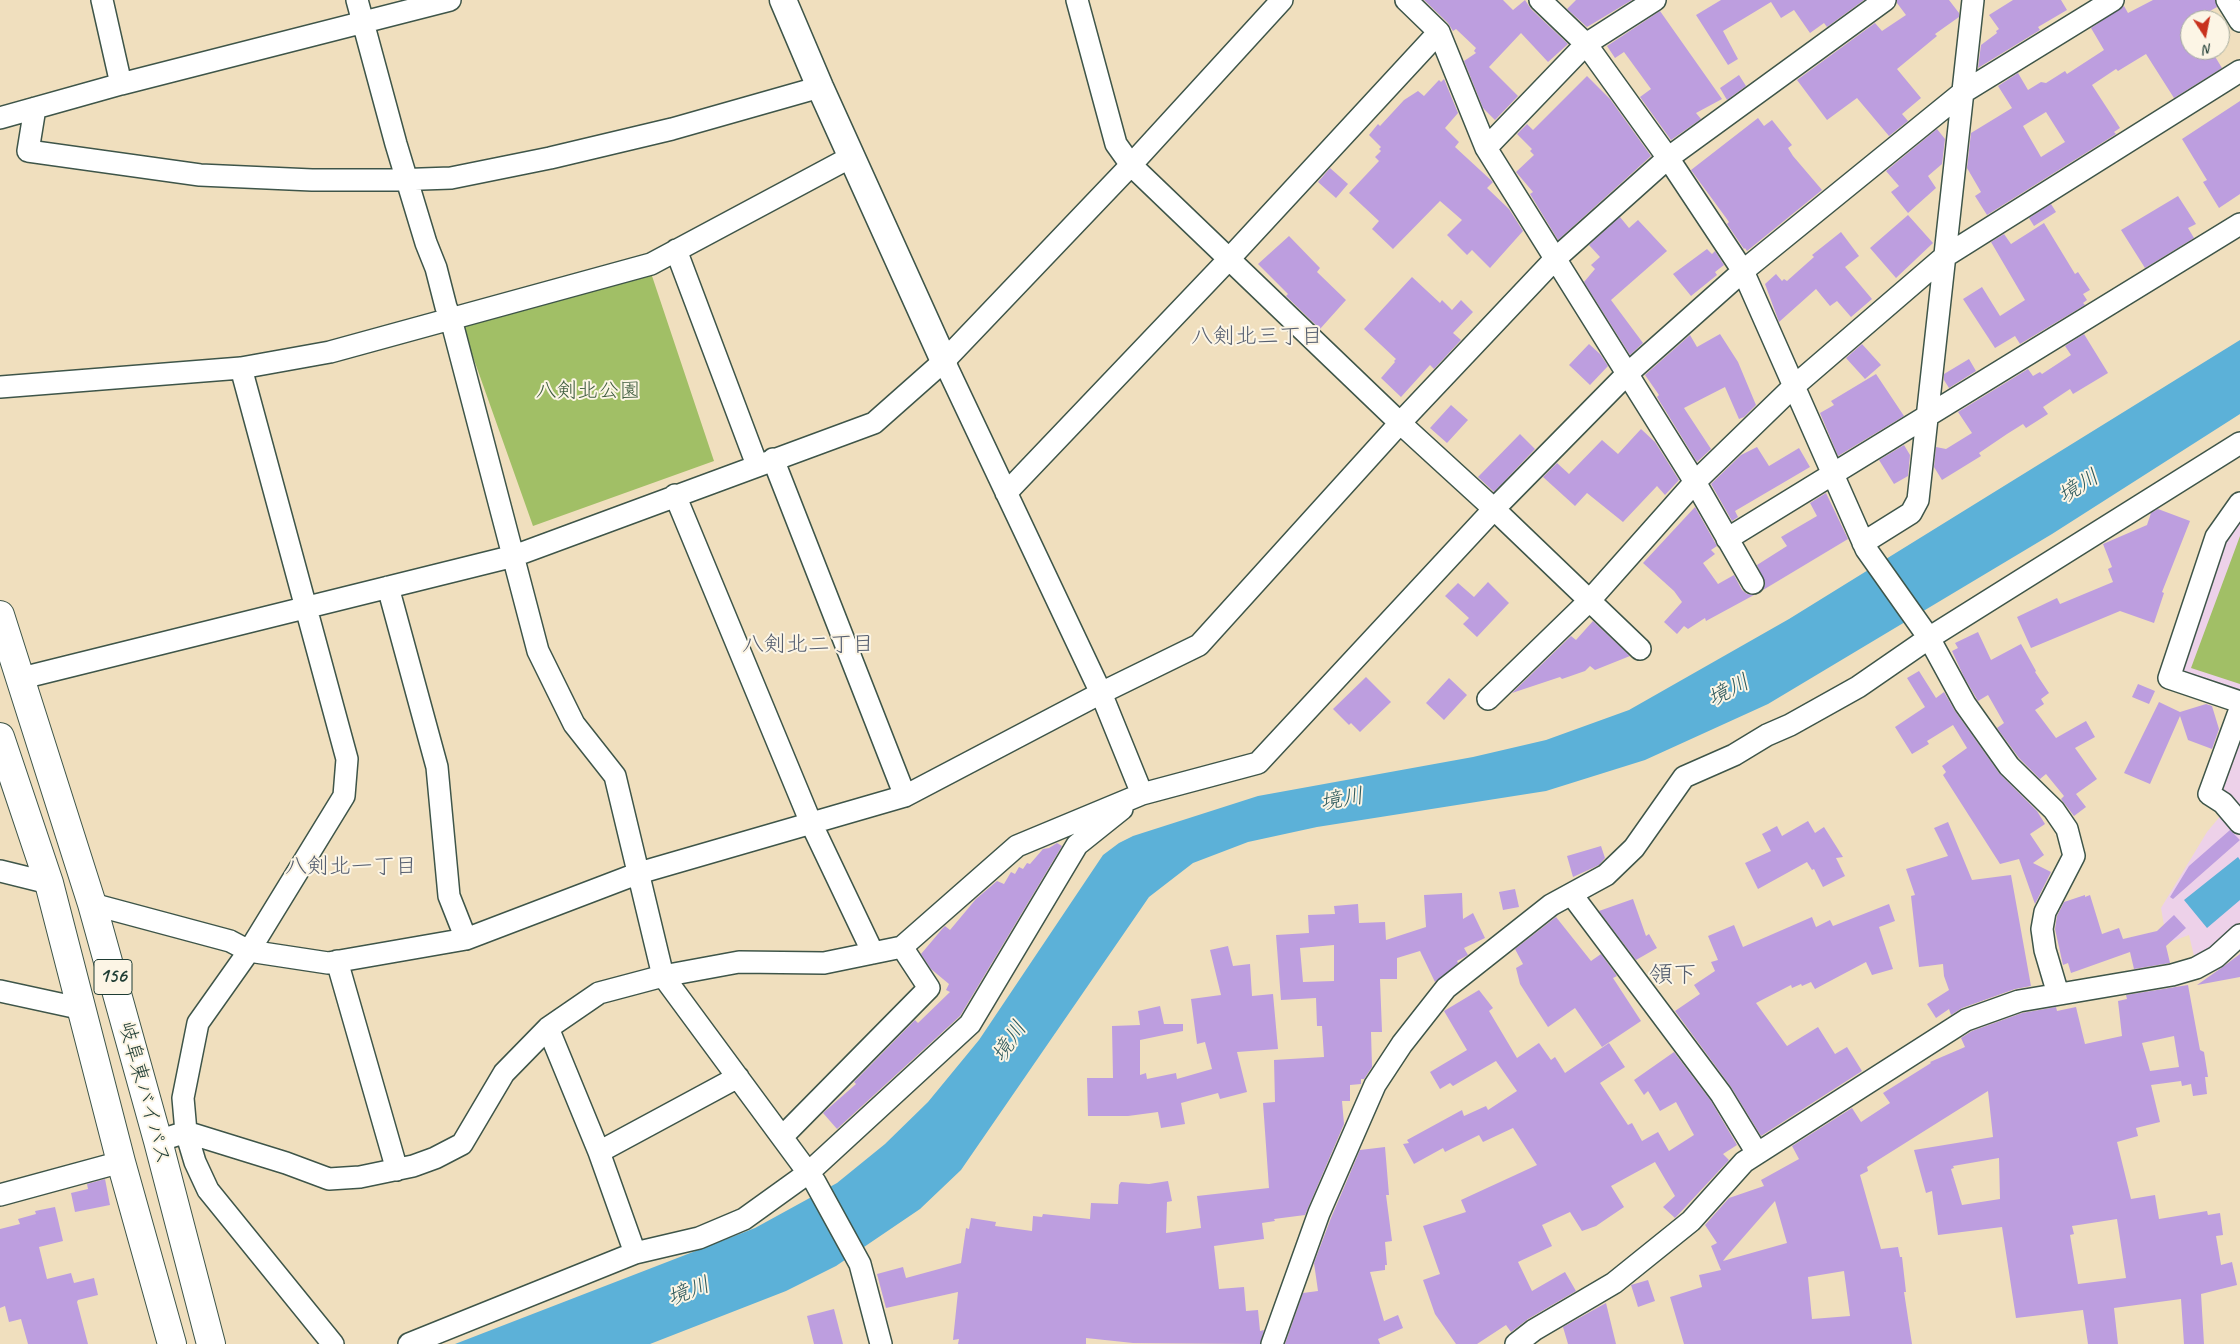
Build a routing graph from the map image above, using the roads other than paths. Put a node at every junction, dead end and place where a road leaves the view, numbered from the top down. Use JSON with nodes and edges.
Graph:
{"nodes":[{"id":1,"x":102,"y":0,"type":"edge"},
{"id":2,"x":357,"y":0,"type":"edge"},
{"id":3,"x":450,"y":0,"type":"edge"},
{"id":4,"x":783,"y":0,"type":"edge"},
{"id":5,"x":1077,"y":0,"type":"edge"},
{"id":6,"x":1282,"y":0,"type":"edge"},
{"id":7,"x":1406,"y":0,"type":"edge"},
{"id":8,"x":1540,"y":0,"type":"edge"},
{"id":9,"x":1655,"y":0,"type":"edge"},
{"id":10,"x":1885,"y":0,"type":"edge"},
{"id":11,"x":1973,"y":0,"type":"edge"},
{"id":12,"x":2113,"y":0,"type":"edge"},
{"id":13,"x":2227,"y":0,"type":"edge"},
{"id":14,"x":2240,"y":21,"type":"edge"},
{"id":15,"x":362,"y":23,"type":"junction"},
{"id":16,"x":1439,"y":32,"type":"junction"},
{"id":17,"x":1586,"y":44,"type":"junction"},
{"id":18,"x":2240,"y":71,"type":"edge"},
{"id":19,"x":120,"y":84,"type":"junction"},
{"id":20,"x":820,"y":87,"type":"junction"},
{"id":21,"x":1962,"y":93,"type":"junction"},
{"id":22,"x":35,"y":108,"type":"junction"},
{"id":23,"x":0,"y":118,"type":"edge"},
{"id":24,"x":1486,"y":148,"type":"junction"},
{"id":25,"x":851,"y":157,"type":"junction"},
{"id":26,"x":1668,"y":158,"type":"junction"},
{"id":27,"x":1132,"y":165,"type":"junction"},
{"id":28,"x":407,"y":180,"type":"junction"},
{"id":29,"x":2240,"y":224,"type":"edge"},
{"id":30,"x":676,"y":250,"type":"junction"},
{"id":31,"x":1944,"y":257,"type":"junction"},
{"id":32,"x":1229,"y":259,"type":"junction"},
{"id":33,"x":1555,"y":259,"type":"junction"},
{"id":34,"x":1743,"y":270,"type":"junction"},
{"id":35,"x":451,"y":319,"type":"junction"},
{"id":36,"x":944,"y":361,"type":"junction"},
{"id":37,"x":241,"y":368,"type":"junction"},
{"id":38,"x":1626,"y":375,"type":"junction"},
{"id":39,"x":0,"y":387,"type":"edge"},
{"id":40,"x":1793,"y":387,"type":"junction"},
{"id":41,"x":1927,"y":418,"type":"junction"},
{"id":42,"x":1400,"y":423,"type":"junction"},
{"id":43,"x":2240,"y":442,"type":"edge"},
{"id":44,"x":765,"y":462,"type":"junction"},
{"id":45,"x":1832,"y":473,"type":"junction"},
{"id":46,"x":1695,"y":482,"type":"junction"},
{"id":47,"x":1006,"y":493,"type":"junction"},
{"id":48,"x":675,"y":495,"type":"junction"},
{"id":49,"x":2240,"y":503,"type":"edge"},
{"id":50,"x":1494,"y":509,"type":"junction"},
{"id":51,"x":1728,"y":539,"type":"junction"},
{"id":52,"x":1865,"y":546,"type":"junction"},
{"id":53,"x":514,"y":556,"type":"junction"},
{"id":54,"x":1753,"y":584,"type":"dead end"},
{"id":55,"x":388,"y":586,"type":"junction"},
{"id":56,"x":1590,"y":600,"type":"junction"},
{"id":57,"x":305,"y":607,"type":"junction"},
{"id":58,"x":0,"y":615,"type":"edge"},
{"id":59,"x":1925,"y":633,"type":"junction"},
{"id":60,"x":1640,"y":649,"type":"dead end"},
{"id":61,"x":22,"y":678,"type":"junction"},
{"id":62,"x":1101,"y":693,"type":"junction"},
{"id":63,"x":1488,"y":699,"type":"dead end"},
{"id":64,"x":2240,"y":702,"type":"edge"},
{"id":65,"x":2240,"y":709,"type":"edge"},
{"id":66,"x":0,"y":737,"type":"edge"},
{"id":67,"x":1142,"y":794,"type":"junction"},
{"id":68,"x":905,"y":796,"type":"junction"},
{"id":69,"x":811,"y":823,"type":"junction"},
{"id":70,"x":2240,"y":823,"type":"edge"},
{"id":71,"x":0,"y":871,"type":"edge"},
{"id":72,"x":639,"y":873,"type":"junction"},
{"id":73,"x":49,"y":883,"type":"junction"},
{"id":74,"x":1572,"y":895,"type":"junction"},
{"id":75,"x":92,"y":904,"type":"junction"},
{"id":76,"x":2240,"y":935,"type":"edge"},
{"id":77,"x":466,"y":939,"type":"junction"},
{"id":78,"x":902,"y":947,"type":"junction"},
{"id":79,"x":250,"y":950,"type":"junction"},
{"id":80,"x":873,"y":953,"type":"junction"},
{"id":81,"x":337,"y":961,"type":"junction"},
{"id":82,"x":664,"y":976,"type":"junction"},
{"id":83,"x":0,"y":991,"type":"edge"},
{"id":84,"x":2058,"y":994,"type":"junction"},
{"id":85,"x":83,"y":1010,"type":"junction"},
{"id":86,"x":548,"y":1028,"type":"junction"},
{"id":87,"x":738,"y":1077,"type":"junction"},
{"id":88,"x":186,"y":1132,"type":"junction"},
{"id":89,"x":782,"y":1137,"type":"junction"},
{"id":90,"x":158,"y":1141,"type":"junction"},
{"id":91,"x":599,"y":1152,"type":"junction"},
{"id":92,"x":1757,"y":1153,"type":"junction"},
{"id":93,"x":121,"y":1162,"type":"junction"},
{"id":94,"x":397,"y":1170,"type":"junction"},
{"id":95,"x":811,"y":1178,"type":"junction"},
{"id":96,"x":0,"y":1195,"type":"edge"},
{"id":97,"x":635,"y":1253,"type":"junction"},
{"id":98,"x":172,"y":1344,"type":"edge"},
{"id":99,"x":211,"y":1344,"type":"edge"},
{"id":100,"x":333,"y":1344,"type":"edge"},
{"id":101,"x":409,"y":1344,"type":"edge"},
{"id":102,"x":881,"y":1344,"type":"edge"},
{"id":103,"x":1272,"y":1344,"type":"edge"},
{"id":104,"x":1516,"y":1344,"type":"edge"}],
"edges":[{"from":1,"to":19,"type":"street"},
{"from":2,"to":15,"type":"street"},
{"from":3,"to":15,"type":"street"},
{"from":4,"to":20,"type":"street"},
{"from":5,"to":27,"type":"street"},
{"from":6,"to":27,"type":"street"},
{"from":7,"to":16,"type":"street"},
{"from":8,"to":17,"type":"street"},
{"from":9,"to":17,"type":"street"},
{"from":10,"to":26,"type":"street"},
{"from":11,"to":21,"type":"street"},
{"from":12,"to":21,"type":"street"},
{"from":13,"to":14,"type":"street"},
{"from":15,"to":19,"type":"street"},
{"from":15,"to":28,"type":"street"},
{"from":16,"to":24,"type":"street"},
{"from":16,"to":32,"type":"street"},
{"from":17,"to":24,"type":"street"},
{"from":17,"to":26,"type":"street"},
{"from":18,"to":31,"type":"street"},
{"from":19,"to":22,"type":"street"},
{"from":20,"to":25,"type":"street"},
{"from":20,"to":28,"type":"street"},
{"from":21,"to":31,"type":"street"},
{"from":21,"to":34,"type":"street"},
{"from":22,"to":23,"type":"street"},
{"from":22,"to":28,"type":"street"},
{"from":24,"to":33,"type":"street"},
{"from":25,"to":30,"type":"street"},
{"from":25,"to":36,"type":"street"},
{"from":26,"to":33,"type":"street"},
{"from":26,"to":34,"type":"street"},
{"from":27,"to":32,"type":"street"},
{"from":27,"to":36,"type":"street"},
{"from":28,"to":35,"type":"street"},
{"from":29,"to":41,"type":"street"},
{"from":30,"to":35,"type":"street"},
{"from":30,"to":44,"type":"street"},
{"from":31,"to":40,"type":"street"},
{"from":31,"to":41,"type":"street"},
{"from":32,"to":42,"type":"street"},
{"from":32,"to":47,"type":"street"},
{"from":33,"to":38,"type":"street"},
{"from":33,"to":42,"type":"street"},
{"from":34,"to":38,"type":"street"},
{"from":34,"to":40,"type":"street"},
{"from":35,"to":37,"type":"street"},
{"from":35,"to":53,"type":"street"},
{"from":36,"to":44,"type":"street"},
{"from":36,"to":47,"type":"street"},
{"from":37,"to":39,"type":"street"},
{"from":37,"to":57,"type":"street"},
{"from":38,"to":46,"type":"street"},
{"from":38,"to":50,"type":"street"},
{"from":40,"to":45,"type":"street"},
{"from":40,"to":46,"type":"street"},
{"from":41,"to":45,"type":"street"},
{"from":41,"to":52,"type":"street"},
{"from":42,"to":50,"type":"street"},
{"from":42,"to":62,"type":"street"},
{"from":43,"to":59,"type":"street"},
{"from":44,"to":48,"type":"street"},
{"from":44,"to":68,"type":"street"},
{"from":45,"to":51,"type":"street"},
{"from":45,"to":52,"type":"street"},
{"from":46,"to":51,"type":"street"},
{"from":46,"to":56,"type":"street"},
{"from":47,"to":62,"type":"street"},
{"from":48,"to":53,"type":"street"},
{"from":48,"to":69,"type":"street"},
{"from":49,"to":64,"type":"street"},
{"from":50,"to":56,"type":"street"},
{"from":50,"to":67,"type":"street"},
{"from":51,"to":54,"type":"street"},
{"from":52,"to":59,"type":"street"},
{"from":53,"to":55,"type":"street"},
{"from":53,"to":72,"type":"street"},
{"from":55,"to":57,"type":"street"},
{"from":55,"to":77,"type":"street"},
{"from":56,"to":60,"type":"street"},
{"from":56,"to":63,"type":"street"},
{"from":57,"to":61,"type":"street"},
{"from":57,"to":79,"type":"street"},
{"from":58,"to":61,"type":"highway","name":"岐阜東バイパス","number":"156"},
{"from":59,"to":74,"type":"street"},
{"from":59,"to":84,"type":"street"},
{"from":61,"to":75,"type":"highway","name":"岐阜東バイパス","number":"156"},
{"from":62,"to":67,"type":"street"},
{"from":62,"to":68,"type":"street"},
{"from":65,"to":70,"type":"street"},
{"from":66,"to":73,"type":"highway","name":"岐阜東バイパス","number":"156"},
{"from":67,"to":78,"type":"street"},
{"from":67,"to":95,"type":"street"},
{"from":68,"to":69,"type":"street"},
{"from":69,"to":72,"type":"street"},
{"from":69,"to":80,"type":"street"},
{"from":71,"to":73,"type":"street"},
{"from":72,"to":77,"type":"street"},
{"from":72,"to":82,"type":"street"},
{"from":73,"to":85,"type":"highway","name":"岐阜東バイパス","number":"156"},
{"from":74,"to":92,"type":"street"},
{"from":74,"to":103,"type":"street"},
{"from":75,"to":79,"type":"street"},
{"from":75,"to":90,"type":"highway","name":"岐阜東バイパス","number":"156"},
{"from":76,"to":84,"type":"street"},
{"from":77,"to":81,"type":"street"},
{"from":78,"to":80,"type":"street"},
{"from":78,"to":89,"type":"street"},
{"from":79,"to":81,"type":"street"},
{"from":79,"to":88,"type":"street"},
{"from":80,"to":82,"type":"street"},
{"from":81,"to":94,"type":"street"},
{"from":82,"to":86,"type":"street"},
{"from":82,"to":87,"type":"street"},
{"from":83,"to":85,"type":"street"},
{"from":84,"to":92,"type":"street"},
{"from":85,"to":93,"type":"highway","name":"岐阜東バイパス","number":"156"},
{"from":86,"to":91,"type":"street"},
{"from":86,"to":94,"type":"street"},
{"from":87,"to":89,"type":"street"},
{"from":87,"to":91,"type":"street"},
{"from":88,"to":90,"type":"street"},
{"from":88,"to":94,"type":"street"},
{"from":88,"to":100,"type":"street"},
{"from":89,"to":95,"type":"street"},
{"from":90,"to":99,"type":"highway","name":"岐阜東バイパス","number":"156"},
{"from":91,"to":97,"type":"street"},
{"from":92,"to":104,"type":"street"},
{"from":93,"to":96,"type":"street"},
{"from":93,"to":98,"type":"highway","name":"岐阜東バイパス","number":"156"},
{"from":95,"to":97,"type":"street"},
{"from":95,"to":102,"type":"street"},
{"from":97,"to":101,"type":"street"}]}
